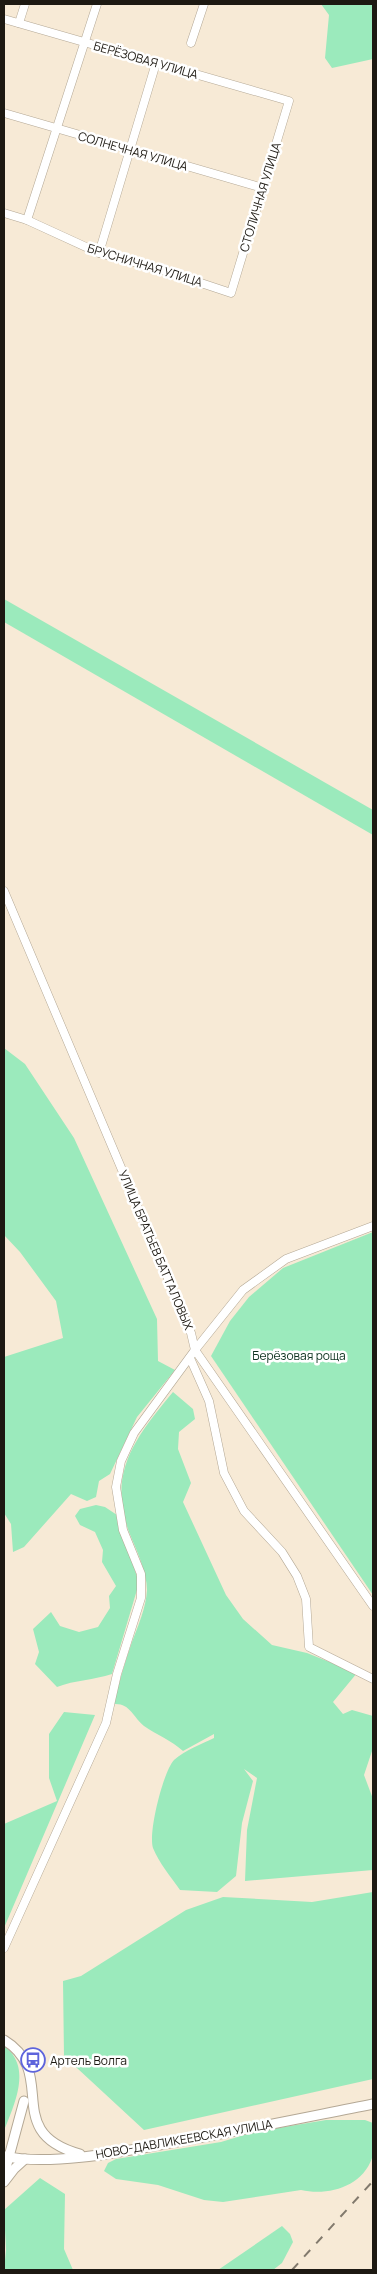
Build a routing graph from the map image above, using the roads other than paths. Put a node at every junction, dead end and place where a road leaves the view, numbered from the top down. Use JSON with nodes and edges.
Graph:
{"nodes":[{"id":1,"x":25,"y":4,"type":"edge"},
{"id":2,"x":97,"y":4,"type":"edge"},
{"id":3,"x":204,"y":4,"type":"edge"},
{"id":4,"x":4,"y":19,"type":"edge"},
{"id":5,"x":19,"y":24,"type":"junction"},
{"id":6,"x":84,"y":42,"type":"junction"},
{"id":7,"x":191,"y":43,"type":"dead end"},
{"id":8,"x":156,"y":63,"type":"junction"},
{"id":9,"x":289,"y":101,"type":"joint"},
{"id":10,"x":4,"y":113,"type":"edge"},
{"id":11,"x":57,"y":129,"type":"junction"},
{"id":12,"x":131,"y":150,"type":"junction"},
{"id":13,"x":263,"y":188,"type":"junction"},
{"id":14,"x":4,"y":213,"type":"edge"},
{"id":15,"x":27,"y":220,"type":"junction"},
{"id":16,"x":99,"y":253,"type":"junction"},
{"id":17,"x":231,"y":293,"type":"joint"},
{"id":18,"x":4,"y":892,"type":"edge"},
{"id":19,"x":373,"y":1226,"type":"edge"},
{"id":20,"x":194,"y":1350,"type":"junction"},
{"id":21,"x":190,"y":1358,"type":"junction"},
{"id":22,"x":373,"y":1606,"type":"edge"},
{"id":23,"x":373,"y":1679,"type":"edge"},
{"id":24,"x":4,"y":1948,"type":"edge"},
{"id":25,"x":4,"y":2040,"type":"edge"},
{"id":26,"x":27,"y":2094,"type":"junction"},
{"id":27,"x":373,"y":2104,"type":"edge"},
{"id":28,"x":86,"y":2156,"type":"junction"},
{"id":29,"x":7,"y":2157,"type":"edge"},
{"id":30,"x":25,"y":2159,"type":"junction"},
{"id":31,"x":4,"y":2175,"type":"edge"},
{"id":32,"x":4,"y":2182,"type":"edge"}],
"edges":[{"from":1,"to":5,"type":"street"},
{"from":2,"to":6,"type":"street"},
{"from":3,"to":7,"type":"street"},
{"from":4,"to":5,"type":"street","name":"БЕРЁЗОВАЯ УЛИЦА"},
{"from":5,"to":6,"type":"street","name":"БЕРЁЗОВАЯ УЛИЦА"},
{"from":6,"to":8,"type":"street","name":"БЕРЁЗОВАЯ УЛИЦА"},
{"from":6,"to":11,"type":"street"},
{"from":8,"to":9,"type":"street","name":"БЕРЁЗОВАЯ УЛИЦА"},
{"from":8,"to":12,"type":"street"},
{"from":9,"to":13,"type":"street","name":"СТОЛИЧНАЯ УЛИЦА"},
{"from":10,"to":11,"type":"street","name":"СОЛНЕЧНАЯ УЛИЦА"},
{"from":11,"to":12,"type":"street","name":"СОЛНЕЧНАЯ УЛИЦА"},
{"from":11,"to":15,"type":"street"},
{"from":12,"to":13,"type":"street","name":"СОЛНЕЧНАЯ УЛИЦА"},
{"from":12,"to":16,"type":"street"},
{"from":13,"to":17,"type":"street","name":"СТОЛИЧНАЯ УЛИЦА"},
{"from":14,"to":15,"type":"street","name":"БРУСНИЧНАЯ УЛИЦА"},
{"from":15,"to":16,"type":"street","name":"БРУСНИЧНАЯ УЛИЦА"},
{"from":16,"to":17,"type":"street","name":"БРУСНИЧНАЯ УЛИЦА"},
{"from":18,"to":20,"type":"street","name":"УЛИЦА БРАТЬЕВ БАТТАЛОВЫХ"},
{"from":19,"to":20,"type":"street"},
{"from":20,"to":21,"type":"street"},
{"from":20,"to":22,"type":"street","name":"УЛИЦА БРАТЬЕВ БАТТАЛОВЫХ"},
{"from":21,"to":23,"type":"street"},
{"from":21,"to":24,"type":"street"},
{"from":25,"to":26,"type":"street"},
{"from":26,"to":28,"type":"street"},
{"from":26,"to":29,"type":"street"},
{"from":27,"to":28,"type":"street","name":"НОВО-ДАВЛИКЕЕВСКАЯ УЛИЦА"},
{"from":28,"to":30,"type":"street","name":"НОВО-ДАВЛИКЕЕВСКАЯ УЛИЦА"},
{"from":29,"to":30,"type":"street","name":"НОВО-ДАВЛИКЕЕВСКАЯ УЛИЦА"},
{"from":29,"to":31,"type":"street"},
{"from":30,"to":32,"type":"street"}]}
